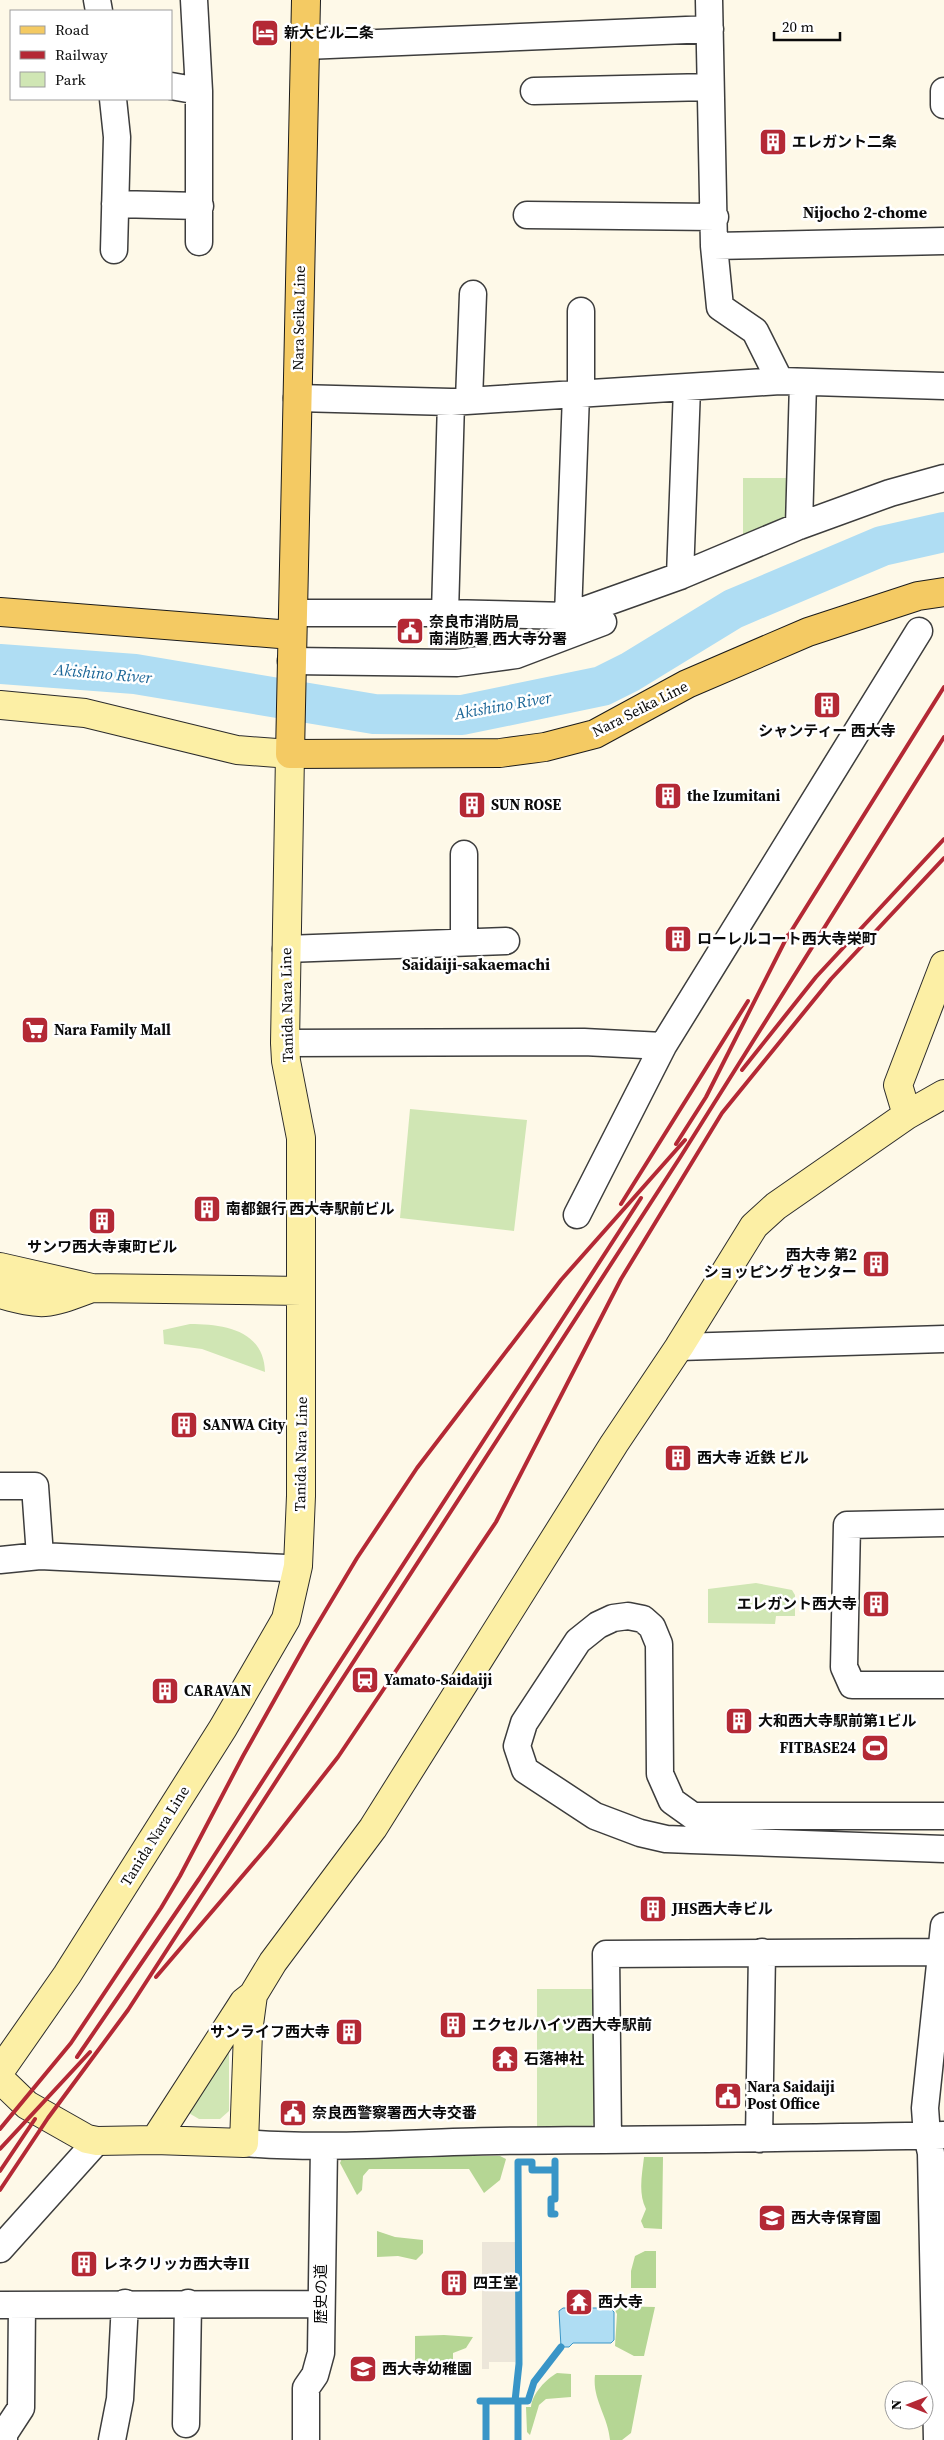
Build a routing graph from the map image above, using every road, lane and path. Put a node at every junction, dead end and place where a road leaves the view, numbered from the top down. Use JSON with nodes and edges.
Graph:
{"nodes":[{"id":1,"x":194,"y":0,"type":"edge"},
{"id":2,"x":306,"y":0,"type":"edge"},
{"id":3,"x":709,"y":0,"type":"edge"},
{"id":4,"x":710,"y":29,"type":"junction"},
{"id":5,"x":305,"y":46,"type":"junction"},
{"id":6,"x":172,"y":86,"type":"edge"},
{"id":7,"x":710,"y":87,"type":"junction"},
{"id":8,"x":534,"y":90,"type":"dead end"},
{"id":9,"x":198,"y":91,"type":"junction"},
{"id":10,"x":944,"y":91,"type":"edge"},
{"id":11,"x":112,"y":100,"type":"edge"},
{"id":12,"x":944,"y":105,"type":"edge"},
{"id":13,"x":115,"y":204,"type":"junction"},
{"id":14,"x":200,"y":206,"type":"junction"},
{"id":15,"x":527,"y":216,"type":"dead end"},
{"id":16,"x":715,"y":217,"type":"junction"},
{"id":17,"x":944,"y":240,"type":"edge"},
{"id":18,"x":199,"y":242,"type":"dead end"},
{"id":19,"x":714,"y":246,"type":"junction"},
{"id":20,"x":114,"y":250,"type":"dead end"},
{"id":21,"x":473,"y":294,"type":"dead end"},
{"id":22,"x":581,"y":311,"type":"dead end"},
{"id":23,"x":792,"y":382,"type":"junction"},
{"id":24,"x":944,"y":386,"type":"edge"},
{"id":25,"x":687,"y":388,"type":"junction"},
{"id":26,"x":578,"y":394,"type":"junction"},
{"id":27,"x":297,"y":398,"type":"junction"},
{"id":28,"x":460,"y":401,"type":"junction"},
{"id":29,"x":944,"y":478,"type":"edge"},
{"id":30,"x":799,"y":526,"type":"junction"},
{"id":31,"x":669,"y":580,"type":"junction"},
{"id":32,"x":944,"y":592,"type":"edge"},
{"id":33,"x":0,"y":612,"type":"edge"},
{"id":34,"x":445,"y":613,"type":"junction"},
{"id":35,"x":568,"y":616,"type":"junction"},
{"id":36,"x":919,"y":631,"type":"dead end"},
{"id":37,"x":292,"y":636,"type":"junction"},
{"id":38,"x":0,"y":705,"type":"edge"},
{"id":39,"x":291,"y":745,"type":"junction"},
{"id":40,"x":464,"y":854,"type":"dead end"},
{"id":41,"x":506,"y":941,"type":"dead end"},
{"id":42,"x":464,"y":942,"type":"junction"},
{"id":43,"x":286,"y":949,"type":"junction"},
{"id":44,"x":944,"y":965,"type":"edge"},
{"id":45,"x":285,"y":1043,"type":"junction"},
{"id":46,"x":663,"y":1046,"type":"junction"},
{"id":47,"x":944,"y":1094,"type":"edge"},
{"id":48,"x":908,"y":1115,"type":"junction"},
{"id":49,"x":577,"y":1215,"type":"dead end"},
{"id":50,"x":0,"y":1267,"type":"edge"},
{"id":51,"x":92,"y":1288,"type":"junction"},
{"id":52,"x":301,"y":1291,"type":"junction"},
{"id":53,"x":0,"y":1294,"type":"edge"},
{"id":54,"x":944,"y":1339,"type":"edge"},
{"id":55,"x":679,"y":1347,"type":"junction"},
{"id":56,"x":0,"y":1486,"type":"edge"},
{"id":57,"x":944,"y":1523,"type":"edge"},
{"id":58,"x":40,"y":1556,"type":"junction"},
{"id":59,"x":0,"y":1560,"type":"edge"},
{"id":60,"x":298,"y":1566,"type":"junction"},
{"id":61,"x":944,"y":1685,"type":"edge"},
{"id":62,"x":660,"y":1774,"type":"junction"},
{"id":63,"x":944,"y":1816,"type":"edge"},
{"id":64,"x":640,"y":1833,"type":"junction"},
{"id":65,"x":944,"y":1849,"type":"edge"},
{"id":66,"x":944,"y":1926,"type":"edge"},
{"id":67,"x":762,"y":1952,"type":"junction"},
{"id":68,"x":942,"y":1952,"type":"edge"},
{"id":69,"x":253,"y":1995,"type":"junction"},
{"id":70,"x":0,"y":2071,"type":"edge"},
{"id":71,"x":0,"y":2079,"type":"edge"},
{"id":72,"x":935,"y":2135,"type":"edge"},
{"id":73,"x":759,"y":2139,"type":"junction"},
{"id":74,"x":155,"y":2140,"type":"junction"},
{"id":75,"x":608,"y":2140,"type":"junction"},
{"id":76,"x":97,"y":2141,"type":"junction"},
{"id":77,"x":244,"y":2143,"type":"junction"},
{"id":78,"x":324,"y":2146,"type":"junction"},
{"id":79,"x":0,"y":2249,"type":"edge"},
{"id":80,"x":125,"y":2303,"type":"junction"},
{"id":81,"x":188,"y":2303,"type":"junction"},
{"id":82,"x":320,"y":2304,"type":"junction"},
{"id":83,"x":11,"y":2305,"type":"edge"},
{"id":84,"x":186,"y":2424,"type":"dead end"},
{"id":85,"x":4,"y":2440,"type":"edge"},
{"id":86,"x":112,"y":2440,"type":"edge"},
{"id":87,"x":306,"y":2440,"type":"edge"},
{"id":88,"x":937,"y":2440,"type":"edge"}],
"edges":[{"from":1,"to":9,"type":"street"},
{"from":2,"to":5,"type":"main road","name":"Nara Seika Line"},
{"from":3,"to":4,"type":"street"},
{"from":4,"to":5,"type":"street"},
{"from":4,"to":7,"type":"street"},
{"from":5,"to":27,"type":"main road","name":"Nara Seika Line"},
{"from":6,"to":9,"type":"street"},
{"from":7,"to":8,"type":"street"},
{"from":7,"to":16,"type":"street"},
{"from":9,"to":14,"type":"street"},
{"from":10,"to":12,"type":"street"},
{"from":11,"to":13,"type":"street"},
{"from":13,"to":14,"type":"street"},
{"from":13,"to":20,"type":"street"},
{"from":14,"to":18,"type":"street"},
{"from":15,"to":16,"type":"street"},
{"from":16,"to":19,"type":"street"},
{"from":17,"to":19,"type":"street"},
{"from":19,"to":23,"type":"street"},
{"from":21,"to":28,"type":"street"},
{"from":22,"to":26,"type":"street"},
{"from":23,"to":24,"type":"street"},
{"from":23,"to":25,"type":"street"},
{"from":23,"to":30,"type":"street"},
{"from":25,"to":26,"type":"street"},
{"from":25,"to":31,"type":"street"},
{"from":26,"to":28,"type":"street"},
{"from":26,"to":35,"type":"street"},
{"from":27,"to":28,"type":"street"},
{"from":27,"to":37,"type":"main road","name":"Nara Seika Line"},
{"from":28,"to":34,"type":"street"},
{"from":29,"to":30,"type":"street"},
{"from":30,"to":31,"type":"street"},
{"from":31,"to":35,"type":"street"},
{"from":31,"to":37,"type":"street"},
{"from":32,"to":39,"type":"main road","name":"Nara Seika Line"},
{"from":33,"to":37,"type":"main road"},
{"from":34,"to":35,"type":"street"},
{"from":34,"to":37,"type":"street"},
{"from":36,"to":46,"type":"street"},
{"from":37,"to":39,"type":"main road","name":"Nara Seika Line"},
{"from":38,"to":39,"type":"street"},
{"from":39,"to":43,"type":"street","name":"Tanida Nara Line"},
{"from":40,"to":42,"type":"street"},
{"from":41,"to":42,"type":"street"},
{"from":42,"to":43,"type":"street"},
{"from":43,"to":45,"type":"street","name":"Tanida Nara Line"},
{"from":44,"to":48,"type":"street"},
{"from":45,"to":46,"type":"street"},
{"from":45,"to":52,"type":"street","name":"Tanida Nara Line"},
{"from":46,"to":49,"type":"street"},
{"from":47,"to":48,"type":"street"},
{"from":48,"to":55,"type":"street"},
{"from":50,"to":51,"type":"street"},
{"from":51,"to":52,"type":"street"},
{"from":51,"to":53,"type":"street"},
{"from":52,"to":60,"type":"street","name":"Tanida Nara Line"},
{"from":54,"to":55,"type":"street"},
{"from":55,"to":69,"type":"street"},
{"from":56,"to":58,"type":"street"},
{"from":57,"to":61,"type":"street"},
{"from":58,"to":59,"type":"street"},
{"from":58,"to":60,"type":"street"},
{"from":60,"to":70,"type":"street","name":"Tanida Nara Line"},
{"from":62,"to":63,"type":"street"},
{"from":62,"to":64,"type":"street"},
{"from":62,"to":64,"type":"street"},
{"from":64,"to":65,"type":"street"},
{"from":66,"to":68,"type":"street"},
{"from":67,"to":68,"type":"street"},
{"from":67,"to":73,"type":"street"},
{"from":67,"to":75,"type":"street"},
{"from":68,"to":72,"type":"street"},
{"from":69,"to":74,"type":"street"},
{"from":69,"to":77,"type":"street"},
{"from":71,"to":76,"type":"street"},
{"from":72,"to":73,"type":"street"},
{"from":72,"to":88,"type":"street"},
{"from":73,"to":75,"type":"street"},
{"from":74,"to":76,"type":"street"},
{"from":74,"to":77,"type":"street"},
{"from":75,"to":78,"type":"street"},
{"from":76,"to":79,"type":"street"},
{"from":77,"to":78,"type":"street"},
{"from":78,"to":82,"type":"street","name":"歴史の道"},
{"from":80,"to":81,"type":"street"},
{"from":80,"to":83,"type":"street"},
{"from":80,"to":86,"type":"street"},
{"from":81,"to":82,"type":"street"},
{"from":81,"to":84,"type":"street"},
{"from":82,"to":87,"type":"street","name":"歴史の道"},
{"from":83,"to":85,"type":"street"}]}
